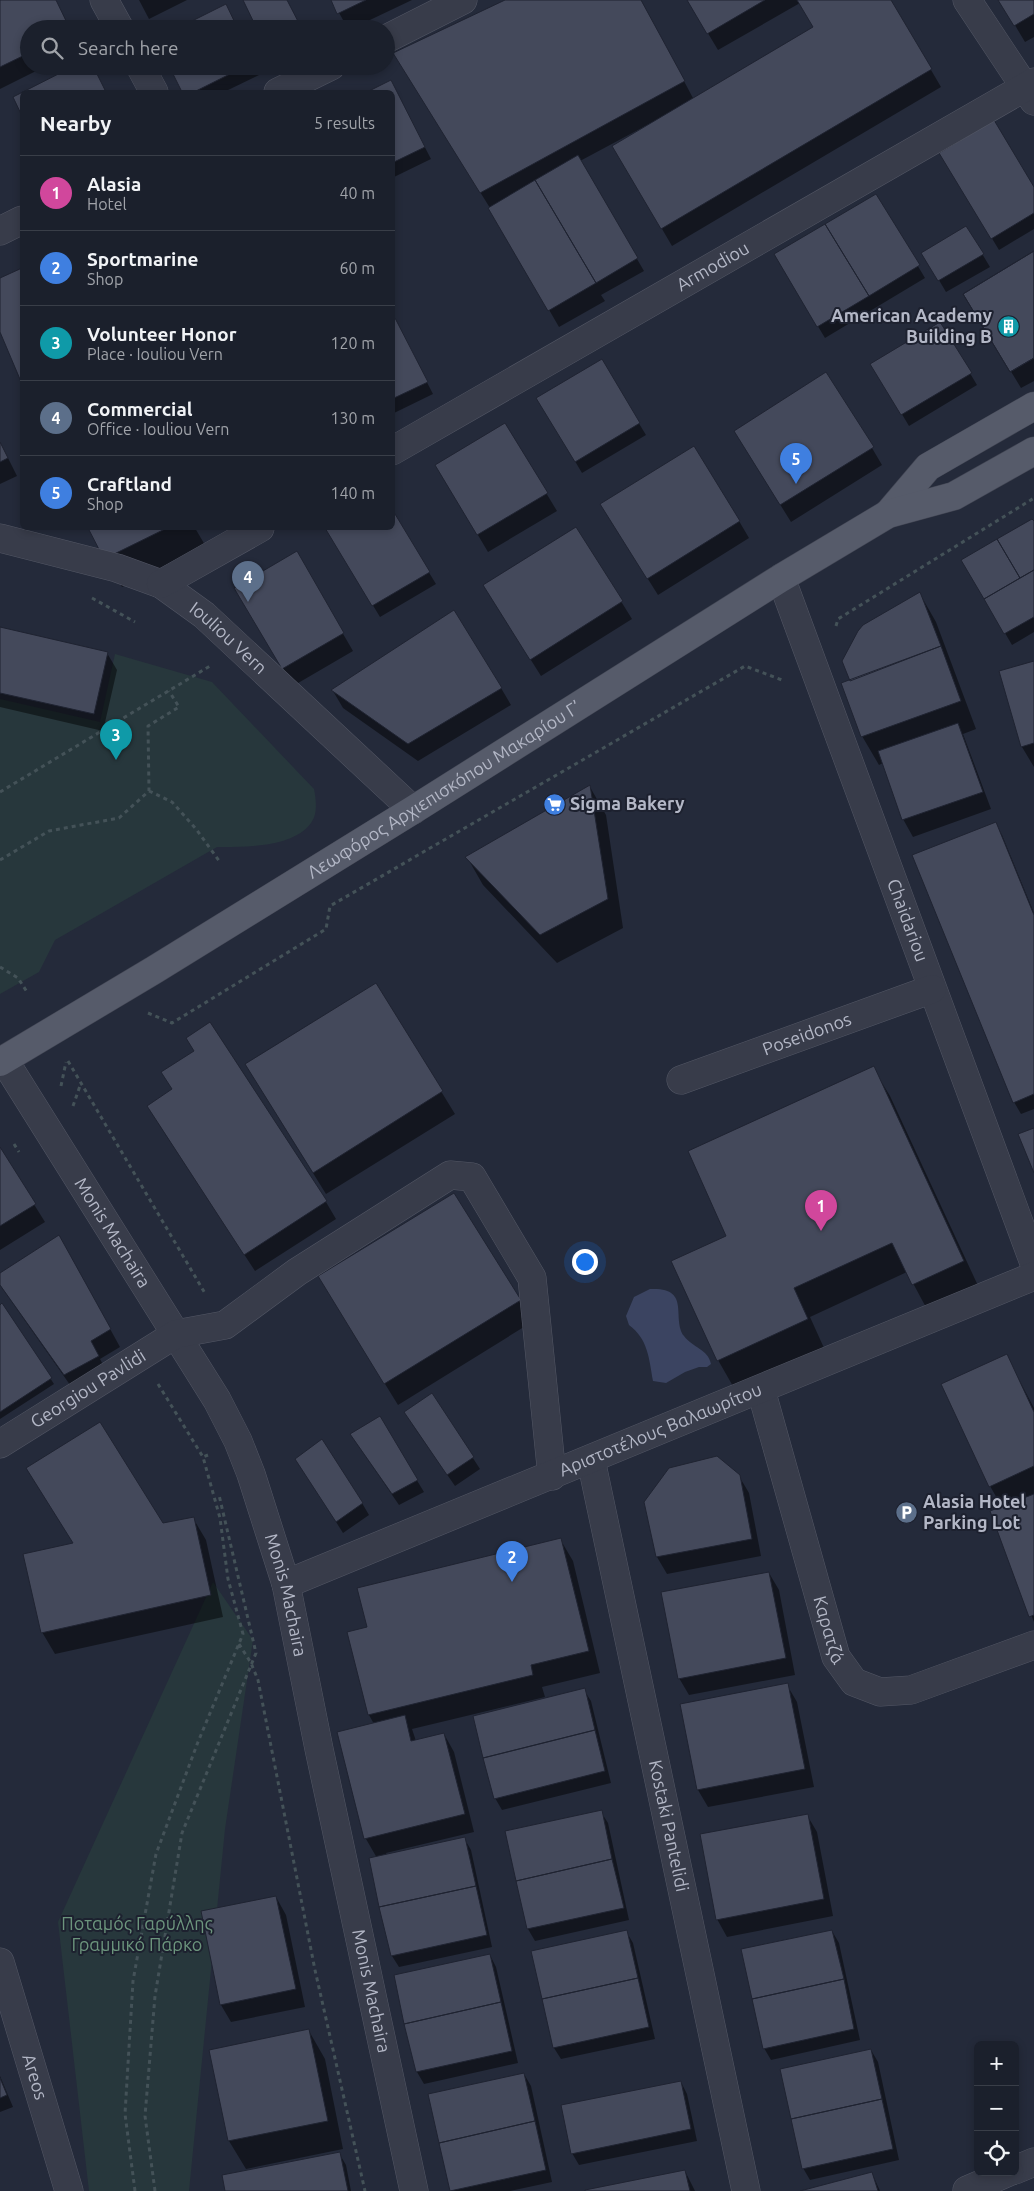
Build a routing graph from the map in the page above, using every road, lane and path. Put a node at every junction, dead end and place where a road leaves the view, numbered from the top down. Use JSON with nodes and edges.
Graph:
{"nodes":[{"id":1,"x":104,"y":0,"type":"edge"},
{"id":2,"x":463,"y":0,"type":"edge"},
{"id":3,"x":967,"y":0,"type":"edge"},
{"id":4,"x":115,"y":20,"type":"edge"},
{"id":5,"x":395,"y":34,"type":"edge"},
{"id":6,"x":145,"y":75,"type":"edge"},
{"id":7,"x":313,"y":75,"type":"edge"},
{"id":8,"x":153,"y":90,"type":"edge"},
{"id":9,"x":282,"y":90,"type":"edge"},
{"id":10,"x":1031,"y":90,"type":"edge"},
{"id":11,"x":20,"y":221,"type":"edge"},
{"id":12,"x":0,"y":231,"type":"edge"},
{"id":13,"x":1034,"y":406,"type":"edge"},
{"id":14,"x":395,"y":449,"type":"edge"},
{"id":15,"x":1034,"y":451,"type":"edge"},
{"id":16,"x":1034,"y":498,"type":"edge"},
{"id":17,"x":888,"y":514,"type":"junction"},
{"id":18,"x":256,"y":530,"type":"edge"},
{"id":19,"x":0,"y":538,"type":"edge"},
{"id":20,"x":781,"y":578,"type":"junction"},
{"id":21,"x":161,"y":584,"type":"junction"},
{"id":22,"x":813,"y":664,"type":"junction"},
{"id":23,"x":213,"y":665,"type":"dead end"},
{"id":24,"x":169,"y":691,"type":"junction"},
{"id":25,"x":149,"y":791,"type":"junction"},
{"id":26,"x":0,"y":792,"type":"edge"},
{"id":27,"x":413,"y":810,"type":"junction"},
{"id":28,"x":0,"y":860,"type":"edge"},
{"id":29,"x":220,"y":862,"type":"dead end"},
{"id":30,"x":0,"y":966,"type":"edge"},
{"id":31,"x":932,"y":989,"type":"junction"},
{"id":32,"x":27,"y":992,"type":"dead end"},
{"id":33,"x":146,"y":1012,"type":"dead end"},
{"id":34,"x":2,"y":1061,"type":"edge"},
{"id":35,"x":681,"y":1080,"type":"dead end"},
{"id":36,"x":81,"y":1083,"type":"junction"},
{"id":37,"x":60,"y":1090,"type":"dead end"},
{"id":38,"x":68,"y":1102,"type":"dead end"},
{"id":39,"x":14,"y":1144,"type":"dead end"},
{"id":40,"x":19,"y":1153,"type":"dead end"},
{"id":41,"x":1034,"y":1263,"type":"edge"},
{"id":42,"x":1034,"y":1276,"type":"edge"},
{"id":43,"x":225,"y":1325,"type":"junction"},
{"id":44,"x":176,"y":1334,"type":"junction"},
{"id":45,"x":139,"y":1358,"type":"junction"},
{"id":46,"x":761,"y":1390,"type":"junction"},
{"id":47,"x":0,"y":1444,"type":"edge"},
{"id":48,"x":203,"y":1457,"type":"junction"},
{"id":49,"x":591,"y":1460,"type":"junction"},
{"id":50,"x":212,"y":1463,"type":"dead end"},
{"id":51,"x":552,"y":1476,"type":"junction"},
{"id":52,"x":219,"y":1492,"type":"dead end"},
{"id":53,"x":286,"y":1584,"type":"junction"},
{"id":54,"x":239,"y":1643,"type":"junction"},
{"id":55,"x":1034,"y":1645,"type":"edge"},
{"id":56,"x":251,"y":1663,"type":"junction"},
{"id":57,"x":0,"y":1962,"type":"edge"},
{"id":58,"x":1034,"y":2162,"type":"edge"},
{"id":59,"x":1019,"y":2168,"type":"edge"},
{"id":60,"x":1000,"y":2176,"type":"edge"},
{"id":61,"x":967,"y":2190,"type":"edge"},
{"id":62,"x":69,"y":2191,"type":"edge"},
{"id":63,"x":135,"y":2191,"type":"edge"},
{"id":64,"x":155,"y":2191,"type":"edge"},
{"id":65,"x":365,"y":2191,"type":"edge"},
{"id":66,"x":414,"y":2191,"type":"edge"},
{"id":67,"x":746,"y":2191,"type":"edge"}],
"edges":[{"from":1,"to":4,"type":"street"},
{"from":2,"to":5,"type":"street"},
{"from":3,"to":10,"type":"street"},
{"from":6,"to":8,"type":"street"},
{"from":7,"to":9,"type":"street"},
{"from":10,"to":14,"type":"street","name":"Armodiou"},
{"from":11,"to":12,"type":"street"},
{"from":13,"to":17,"type":"main road","name":"Λεωφόρος Αρχιεπισκόπου Μακαρίου Γ’"},
{"from":15,"to":17,"type":"main road","name":"Λεωφόρος Αρχιεπισκόπου Μακαρίου Γ’"},
{"from":16,"to":22,"type":"path"},
{"from":17,"to":20,"type":"main road","name":"Λεωφόρος Αρχιεπισκόπου Μακαρίου Γ’"},
{"from":18,"to":21,"type":"street"},
{"from":19,"to":21,"type":"street","name":"Iouliou Vern"},
{"from":20,"to":22,"type":"street","name":"Chaidariou"},
{"from":20,"to":27,"type":"main road","name":"Λεωφόρος Αρχιεπισκόπου Μακαρίου Γ’"},
{"from":21,"to":27,"type":"street","name":"Iouliou Vern"},
{"from":22,"to":31,"type":"street","name":"Chaidariou"},
{"from":22,"to":33,"type":"path"},
{"from":23,"to":24,"type":"path"},
{"from":24,"to":25,"type":"path"},
{"from":24,"to":26,"type":"path"},
{"from":25,"to":28,"type":"path"},
{"from":25,"to":29,"type":"path"},
{"from":27,"to":34,"type":"main road","name":"Λεωφόρος Αρχιεπισκόπου Μακαρίου Γ’"},
{"from":30,"to":32,"type":"path"},
{"from":31,"to":35,"type":"street","name":"Poseidonos"},
{"from":31,"to":41,"type":"street","name":"Chaidariou"},
{"from":34,"to":44,"type":"street","name":"Monis Machaira"},
{"from":36,"to":37,"type":"path"},
{"from":36,"to":38,"type":"path"},
{"from":36,"to":43,"type":"path"},
{"from":39,"to":40,"type":"path"},
{"from":42,"to":46,"type":"street","name":"Αριστοτέλους Βαλαωρίτου"},
{"from":43,"to":44,"type":"street"},
{"from":43,"to":51,"type":"street"},
{"from":44,"to":45,"type":"street","name":"Georgiou Pavlidi"},
{"from":44,"to":53,"type":"street","name":"Monis Machaira"},
{"from":45,"to":47,"type":"street","name":"Georgiou Pavlidi"},
{"from":45,"to":48,"type":"path"},
{"from":46,"to":49,"type":"street","name":"Αριστοτέλους Βαλαωρίτου"},
{"from":46,"to":55,"type":"street","name":"Καρατζά"},
{"from":48,"to":50,"type":"path"},
{"from":48,"to":54,"type":"path"},
{"from":49,"to":51,"type":"street","name":"Αριστοτέλους Βαλαωρίτου"},
{"from":49,"to":67,"type":"street","name":"Kostaki Pantelidi"},
{"from":51,"to":53,"type":"street","name":"Αριστοτέλους Βαλαωρίτου"},
{"from":52,"to":56,"type":"path"},
{"from":53,"to":66,"type":"street","name":"Monis Machaira"},
{"from":54,"to":56,"type":"path"},
{"from":54,"to":63,"type":"path"},
{"from":56,"to":64,"type":"path"},
{"from":56,"to":65,"type":"path"},
{"from":57,"to":62,"type":"street","name":"Areos"},
{"from":58,"to":59,"type":"street"},
{"from":60,"to":61,"type":"street"}]}
